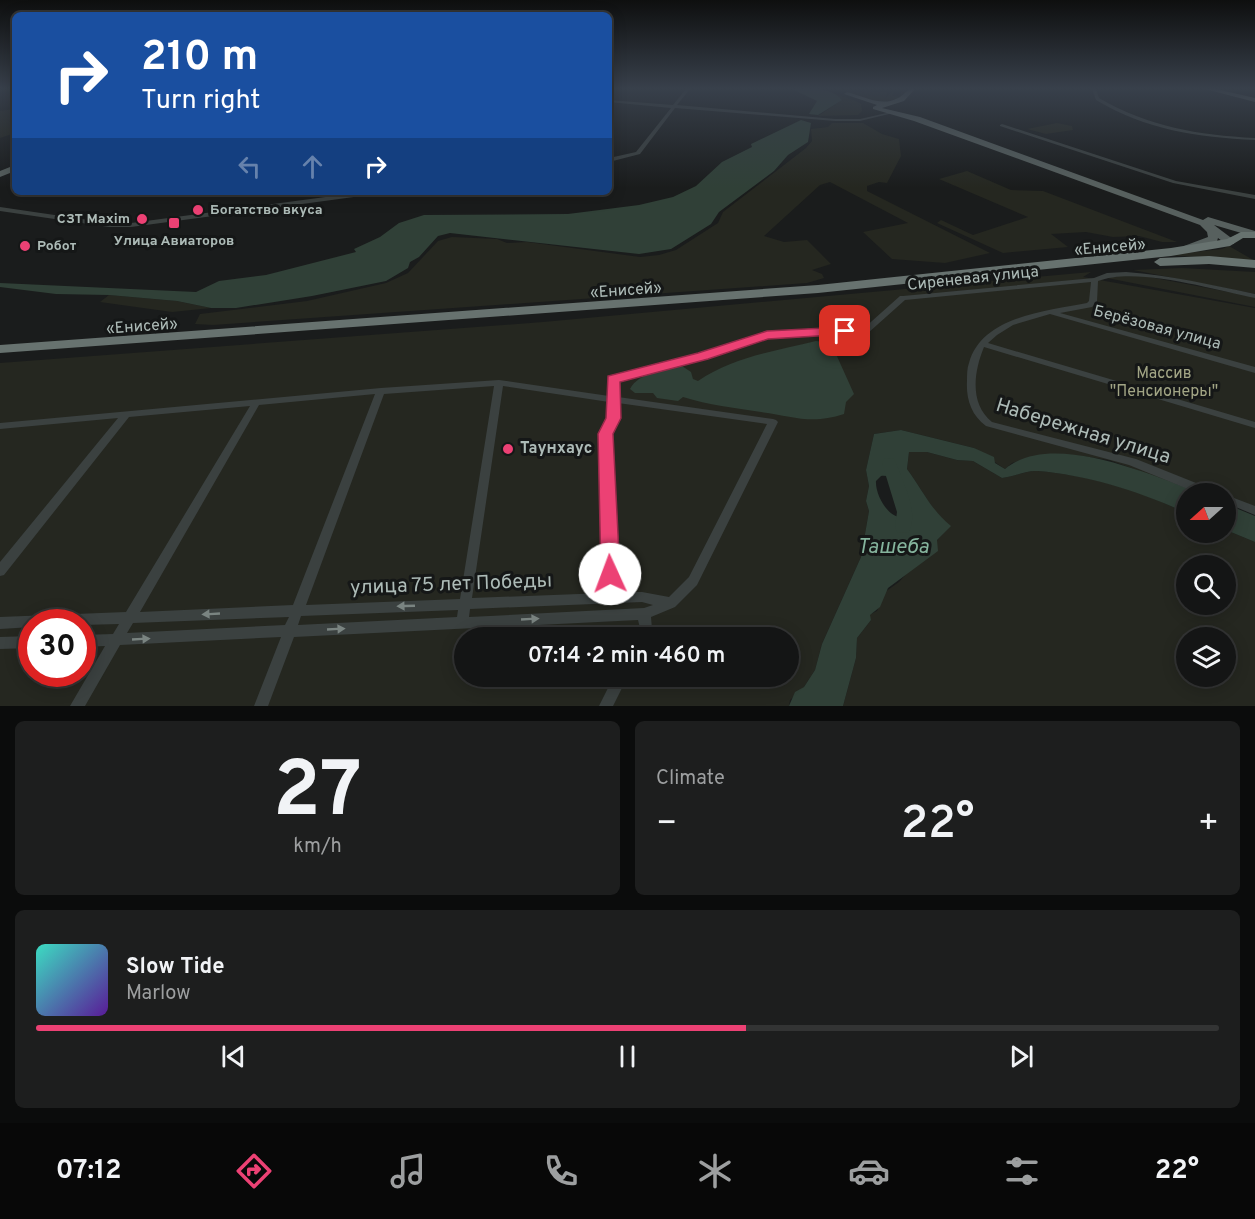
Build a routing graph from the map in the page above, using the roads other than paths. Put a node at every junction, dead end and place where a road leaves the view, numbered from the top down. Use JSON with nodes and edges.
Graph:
{"nodes":[{"id":1,"x":663,"y":122,"type":"edge"},
{"id":2,"x":925,"y":122,"type":"edge"},
{"id":3,"x":1150,"y":122,"type":"edge"},
{"id":4,"x":1002,"y":125,"type":"dead end"},
{"id":5,"x":1255,"y":139,"type":"edge"},
{"id":6,"x":612,"y":159,"type":"edge"},
{"id":7,"x":347,"y":195,"type":"edge"},
{"id":8,"x":1255,"y":198,"type":"edge"},
{"id":9,"x":0,"y":209,"type":"edge"},
{"id":10,"x":1176,"y":210,"type":"junction"},
{"id":11,"x":1255,"y":233,"type":"edge"},
{"id":12,"x":1230,"y":242,"type":"junction"},
{"id":13,"x":1180,"y":251,"type":"junction"},
{"id":14,"x":1255,"y":259,"type":"edge"},
{"id":15,"x":1255,"y":266,"type":"edge"},
{"id":16,"x":1095,"y":280,"type":"junction"},
{"id":17,"x":1255,"y":296,"type":"edge"},
{"id":18,"x":1052,"y":313,"type":"junction"},
{"id":19,"x":982,"y":344,"type":"junction"},
{"id":20,"x":0,"y":349,"type":"edge"},
{"id":21,"x":0,"y":356,"type":"edge"},
{"id":22,"x":1255,"y":370,"type":"edge"},
{"id":23,"x":499,"y":383,"type":"junction"},
{"id":24,"x":381,"y":391,"type":"junction"},
{"id":25,"x":615,"y":401,"type":"junction"},
{"id":26,"x":256,"y":403,"type":"junction"},
{"id":27,"x":126,"y":415,"type":"junction"},
{"id":28,"x":1255,"y":425,"type":"edge"},
{"id":29,"x":0,"y":426,"type":"edge"},
{"id":30,"x":1184,"y":483,"type":"edge"},
{"id":31,"x":1236,"y":503,"type":"edge"},
{"id":32,"x":1255,"y":511,"type":"edge"},
{"id":33,"x":0,"y":570,"type":"edge"},
{"id":34,"x":611,"y":598,"type":"junction"},
{"id":35,"x":553,"y":600,"type":"junction"},
{"id":36,"x":671,"y":603,"type":"junction"},
{"id":37,"x":465,"y":605,"type":"junction"},
{"id":38,"x":296,"y":610,"type":"junction"},
{"id":39,"x":644,"y":614,"type":"junction"},
{"id":40,"x":130,"y":618,"type":"junction"},
{"id":41,"x":552,"y":618,"type":"junction"},
{"id":42,"x":0,"y":623,"type":"edge"},
{"id":43,"x":462,"y":623,"type":"junction"},
{"id":44,"x":645,"y":627,"type":"edge"},
{"id":45,"x":288,"y":631,"type":"junction"},
{"id":46,"x":117,"y":640,"type":"junction"},
{"id":47,"x":96,"y":641,"type":"edge"},
{"id":48,"x":18,"y":642,"type":"edge"},
{"id":49,"x":0,"y":643,"type":"edge"},
{"id":50,"x":616,"y":687,"type":"edge"},
{"id":51,"x":77,"y":706,"type":"edge"},
{"id":52,"x":261,"y":706,"type":"edge"},
{"id":53,"x":606,"y":706,"type":"edge"}],
"edges":[{"from":1,"to":6,"type":"street"},
{"from":2,"to":10,"type":"main road"},
{"from":3,"to":5,"type":"street"},
{"from":4,"to":8,"type":"street"},
{"from":7,"to":9,"type":"street"},
{"from":10,"to":11,"type":"main road"},
{"from":10,"to":12,"type":"main road"},
{"from":10,"to":13,"type":"main road"},
{"from":11,"to":12,"type":"highway","name":"«Енисей»"},
{"from":12,"to":13,"type":"highway","name":"«Енисей»"},
{"from":12,"to":14,"type":"highway"},
{"from":13,"to":20,"type":"highway","name":"«Енисей»"},
{"from":15,"to":21,"type":"highway","name":"«Енисей»"},
{"from":16,"to":17,"type":"street","name":"Сиреневая улица"},
{"from":16,"to":18,"type":"street"},
{"from":16,"to":25,"type":"street","name":"Сиреневая улица"},
{"from":18,"to":19,"type":"street"},
{"from":18,"to":22,"type":"street","name":"Берёзовая улица"},
{"from":19,"to":28,"type":"street"},
{"from":19,"to":30,"type":"street","name":"Набережная улица"},
{"from":23,"to":24,"type":"street"},
{"from":23,"to":25,"type":"street"},
{"from":23,"to":37,"type":"street"},
{"from":24,"to":26,"type":"street"},
{"from":24,"to":38,"type":"street"},
{"from":25,"to":34,"type":"street"},
{"from":25,"to":36,"type":"street"},
{"from":26,"to":27,"type":"street"},
{"from":26,"to":40,"type":"street"},
{"from":27,"to":29,"type":"street"},
{"from":27,"to":33,"type":"street"},
{"from":31,"to":32,"type":"street"},
{"from":34,"to":35,"type":"street","name":"улица 75 лет Победы"},
{"from":34,"to":36,"type":"street","name":"улица 75 лет Победы"},
{"from":35,"to":37,"type":"street","name":"улица 75 лет Победы"},
{"from":35,"to":41,"type":"street"},
{"from":36,"to":39,"type":"street","name":"улица 75 лет Победы"},
{"from":37,"to":38,"type":"street","name":"улица 75 лет Победы","one_way":true},
{"from":37,"to":43,"type":"street"},
{"from":38,"to":40,"type":"street","name":"улица 75 лет Победы","one_way":true},
{"from":38,"to":45,"type":"street"},
{"from":39,"to":41,"type":"street","name":"улица 75 лет Победы"},
{"from":39,"to":44,"type":"street"},
{"from":40,"to":42,"type":"street","name":"улица 75 лет Победы"},
{"from":40,"to":46,"type":"street"},
{"from":43,"to":41,"type":"street","name":"улица 75 лет Победы","one_way":true},
{"from":45,"to":43,"type":"street","name":"улица 75 лет Победы","one_way":true},
{"from":46,"to":45,"type":"street","name":"улица 75 лет Победы","one_way":true},
{"from":45,"to":52,"type":"street"},
{"from":46,"to":47,"type":"street","name":"улица 75 лет Победы"},
{"from":46,"to":51,"type":"street"},
{"from":48,"to":49,"type":"street"},
{"from":50,"to":53,"type":"street"}]}
